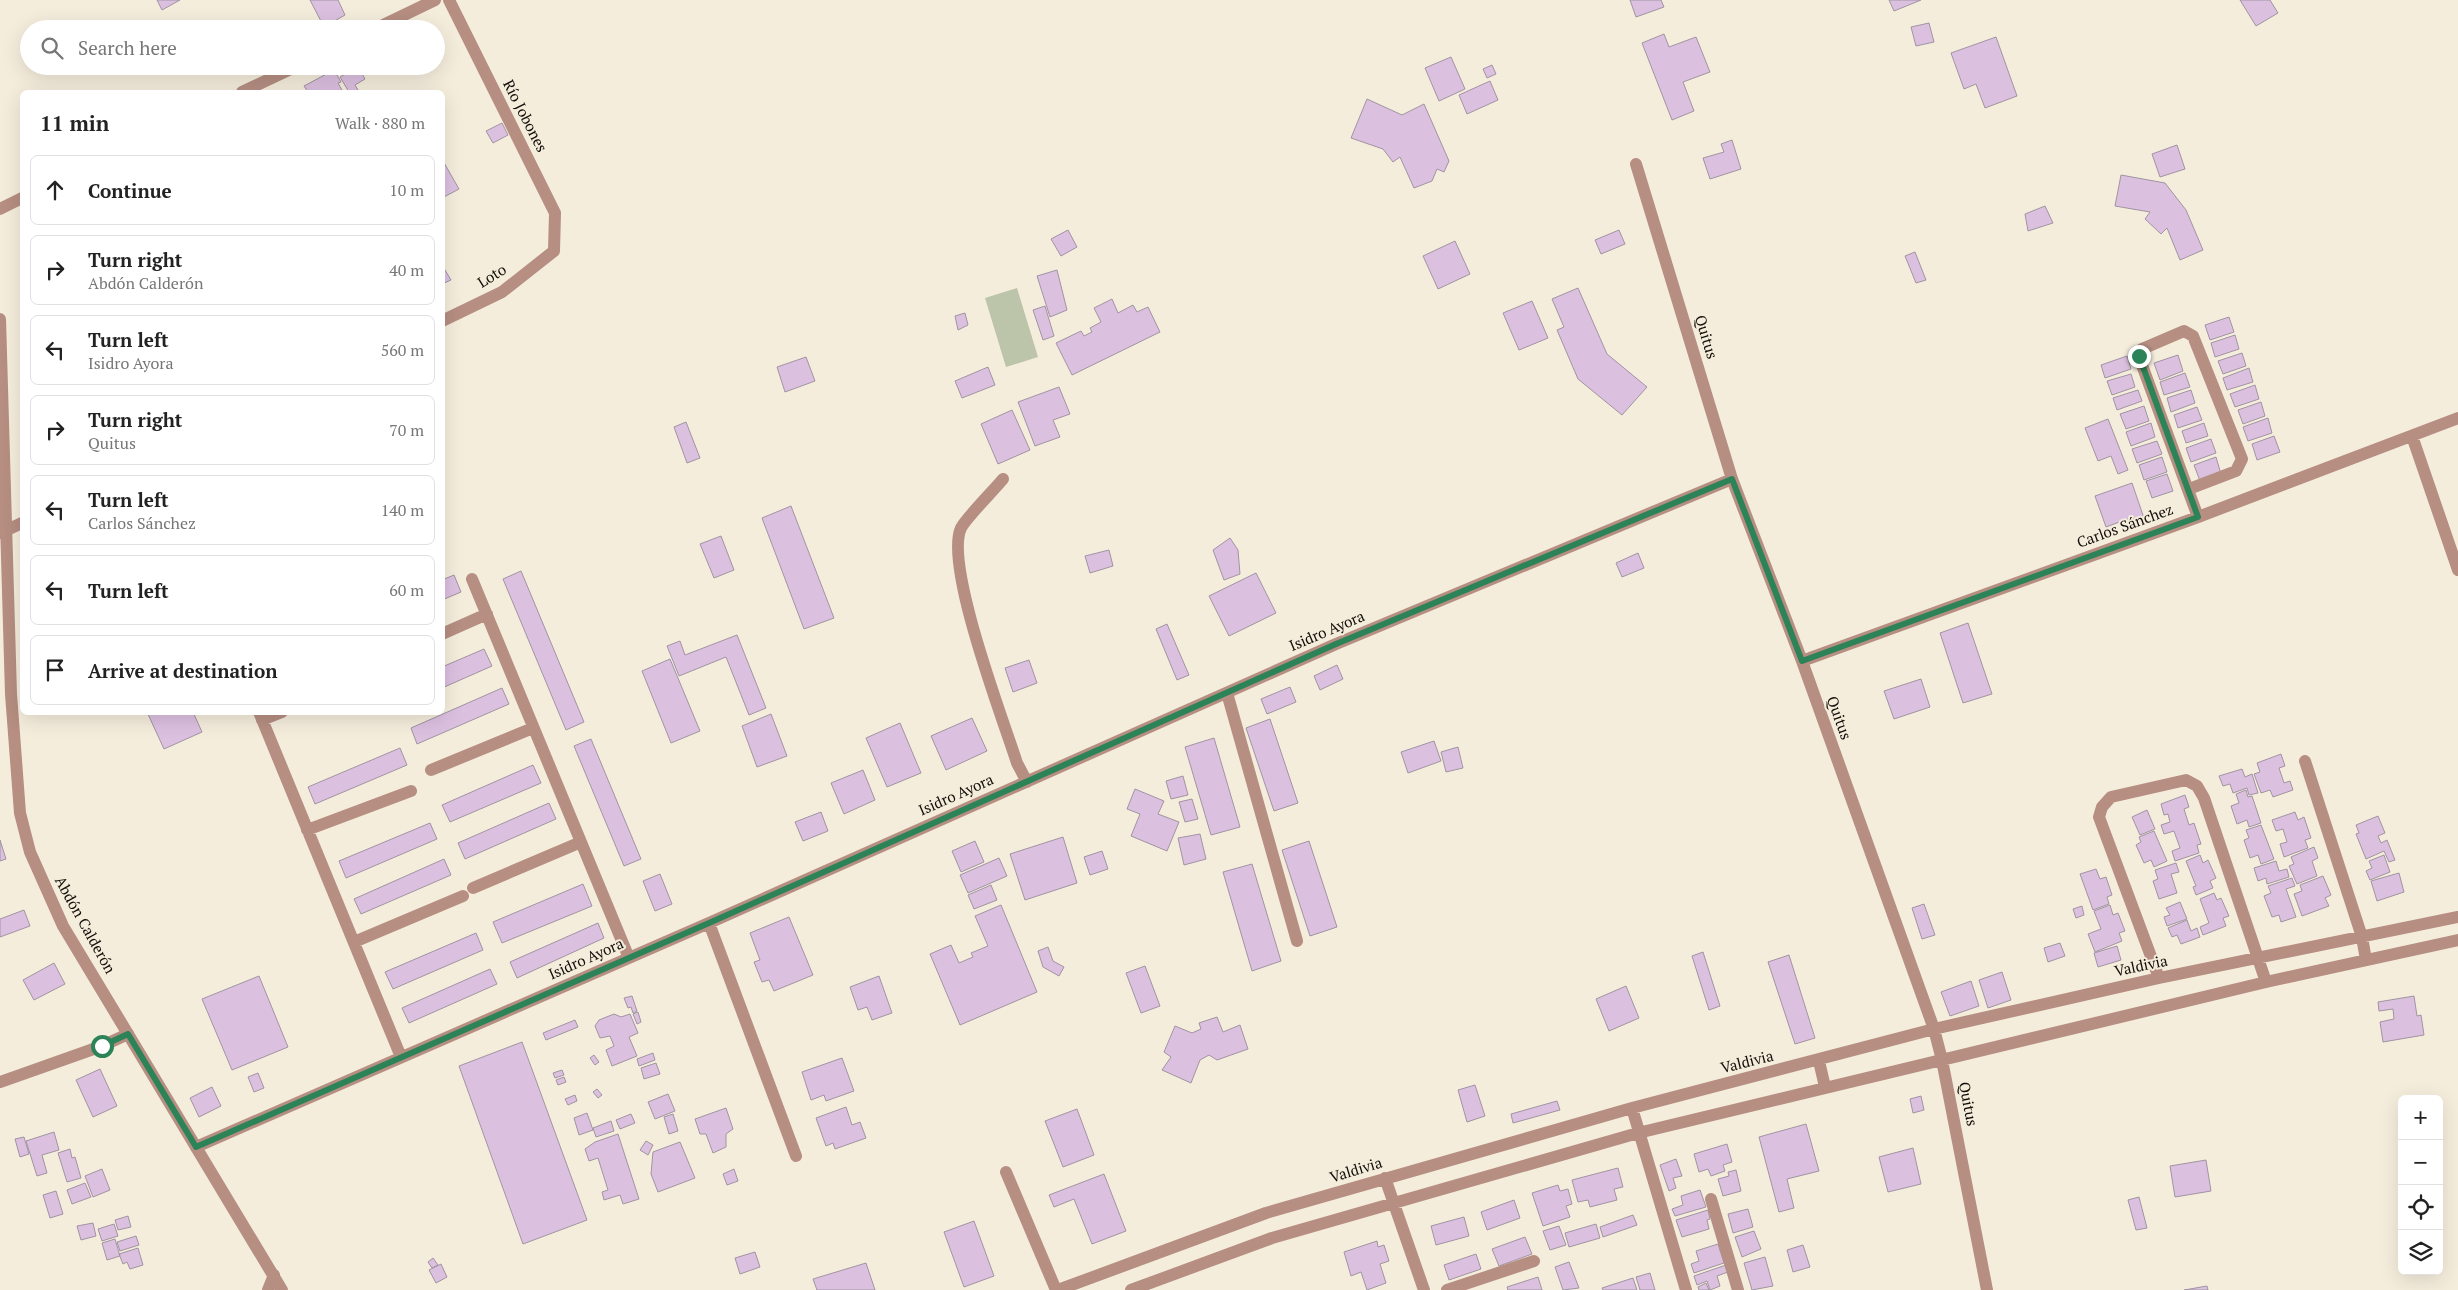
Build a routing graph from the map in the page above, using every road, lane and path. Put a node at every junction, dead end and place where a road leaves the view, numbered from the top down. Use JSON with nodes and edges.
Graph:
{"nodes":[{"id":1,"x":435,"y":0,"type":"edge"},
{"id":2,"x":448,"y":0,"type":"edge"},
{"id":3,"x":394,"y":20,"type":"edge"},
{"id":4,"x":278,"y":75,"type":"edge"},
{"id":5,"x":246,"y":90,"type":"edge"},
{"id":6,"x":1636,"y":164,"type":"dead end"},
{"id":7,"x":20,"y":199,"type":"edge"},
{"id":8,"x":0,"y":209,"type":"edge"},
{"id":9,"x":554,"y":251,"type":"joint"},
{"id":10,"x":0,"y":318,"type":"edge"},
{"id":11,"x":445,"y":320,"type":"edge"},
{"id":12,"x":2458,"y":418,"type":"edge"},
{"id":13,"x":2412,"y":436,"type":"junction"},
{"id":14,"x":1003,"y":479,"type":"dead end"},
{"id":15,"x":1732,"y":479,"type":"junction"},
{"id":16,"x":2189,"y":489,"type":"junction"},
{"id":17,"x":2198,"y":517,"type":"junction"},
{"id":18,"x":20,"y":523,"type":"edge"},
{"id":19,"x":4,"y":532,"type":"edge"},
{"id":20,"x":2458,"y":570,"type":"edge"},
{"id":21,"x":472,"y":579,"type":"dead end"},
{"id":22,"x":486,"y":614,"type":"junction"},
{"id":23,"x":445,"y":633,"type":"edge"},
{"id":24,"x":1802,"y":661,"type":"junction"},
{"id":25,"x":1227,"y":693,"type":"junction"},
{"id":26,"x":260,"y":716,"type":"edge"},
{"id":27,"x":533,"y":728,"type":"junction"},
{"id":28,"x":2305,"y":761,"type":"dead end"},
{"id":29,"x":431,"y":770,"type":"dead end"},
{"id":30,"x":1027,"y":782,"type":"junction"},
{"id":31,"x":411,"y":791,"type":"dead end"},
{"id":32,"x":307,"y":830,"type":"junction"},
{"id":33,"x":581,"y":842,"type":"junction"},
{"id":34,"x":2458,"y":917,"type":"edge"},
{"id":35,"x":709,"y":923,"type":"junction"},
{"id":36,"x":2362,"y":938,"type":"junction"},
{"id":37,"x":2458,"y":940,"type":"edge"},
{"id":38,"x":1297,"y":941,"type":"dead end"},
{"id":39,"x":354,"y":942,"type":"junction"},
{"id":40,"x":629,"y":958,"type":"junction"},
{"id":41,"x":2259,"y":959,"type":"junction"},
{"id":42,"x":2366,"y":960,"type":"junction"},
{"id":43,"x":2159,"y":978,"type":"junction"},
{"id":44,"x":2266,"y":982,"type":"junction"},
{"id":45,"x":1934,"y":1029,"type":"junction"},
{"id":46,"x":128,"y":1034,"type":"junction"},
{"id":47,"x":402,"y":1057,"type":"junction"},
{"id":48,"x":1942,"y":1060,"type":"junction"},
{"id":49,"x":1819,"y":1061,"type":"junction"},
{"id":50,"x":0,"y":1082,"type":"edge"},
{"id":51,"x":1825,"y":1087,"type":"junction"},
{"id":52,"x":1632,"y":1108,"type":"junction"},
{"id":53,"x":1638,"y":1133,"type":"junction"},
{"id":54,"x":196,"y":1147,"type":"junction"},
{"id":55,"x":796,"y":1156,"type":"dead end"},
{"id":56,"x":1006,"y":1172,"type":"dead end"},
{"id":57,"x":1385,"y":1178,"type":"junction"},
{"id":58,"x":1711,"y":1199,"type":"dead end"},
{"id":59,"x":1393,"y":1202,"type":"junction"},
{"id":60,"x":1534,"y":1261,"type":"dead end"},
{"id":61,"x":274,"y":1276,"type":"junction"},
{"id":62,"x":268,"y":1290,"type":"edge"},
{"id":63,"x":282,"y":1290,"type":"edge"},
{"id":64,"x":1057,"y":1290,"type":"edge"},
{"id":65,"x":1131,"y":1290,"type":"edge"},
{"id":66,"x":1424,"y":1290,"type":"edge"},
{"id":67,"x":1447,"y":1290,"type":"edge"},
{"id":68,"x":1686,"y":1290,"type":"edge"},
{"id":69,"x":1738,"y":1290,"type":"edge"},
{"id":70,"x":1987,"y":1290,"type":"edge"}],
"edges":[{"from":1,"to":3,"type":"street"},
{"from":2,"to":9,"type":"street","name":"Río Jobones"},
{"from":4,"to":5,"type":"street"},
{"from":6,"to":15,"type":"street","name":"Quitus"},
{"from":7,"to":8,"type":"street"},
{"from":9,"to":11,"type":"street","name":"Loto"},
{"from":10,"to":19,"type":"street","name":"Abdón Calderón"},
{"from":12,"to":13,"type":"street","name":"Carlos Sánchez"},
{"from":13,"to":17,"type":"street","name":"Carlos Sánchez"},
{"from":13,"to":20,"type":"street"},
{"from":14,"to":30,"type":"street"},
{"from":15,"to":24,"type":"street","name":"Quitus"},
{"from":15,"to":25,"type":"street","name":"Isidro Ayora"},
{"from":16,"to":16,"type":"street"},
{"from":16,"to":17,"type":"street"},
{"from":17,"to":24,"type":"street","name":"Carlos Sánchez"},
{"from":18,"to":19,"type":"street"},
{"from":19,"to":46,"type":"street","name":"Abdón Calderón"},
{"from":21,"to":22,"type":"street"},
{"from":22,"to":23,"type":"street"},
{"from":22,"to":27,"type":"street"},
{"from":24,"to":45,"type":"street","name":"Quitus"},
{"from":25,"to":30,"type":"street","name":"Isidro Ayora"},
{"from":25,"to":38,"type":"street"},
{"from":26,"to":32,"type":"street"},
{"from":27,"to":29,"type":"street"},
{"from":27,"to":33,"type":"street"},
{"from":28,"to":36,"type":"street"},
{"from":30,"to":35,"type":"street","name":"Isidro Ayora"},
{"from":31,"to":32,"type":"street"},
{"from":32,"to":39,"type":"street"},
{"from":33,"to":39,"type":"street"},
{"from":33,"to":40,"type":"street"},
{"from":34,"to":36,"type":"street","name":"Valdivia"},
{"from":35,"to":40,"type":"street","name":"Isidro Ayora"},
{"from":35,"to":55,"type":"street"},
{"from":36,"to":41,"type":"street","name":"Valdivia"},
{"from":36,"to":42,"type":"street"},
{"from":37,"to":42,"type":"street"},
{"from":39,"to":47,"type":"street"},
{"from":40,"to":47,"type":"street","name":"Isidro Ayora"},
{"from":41,"to":43,"type":"street","name":"Valdivia"},
{"from":41,"to":43,"type":"street"},
{"from":41,"to":44,"type":"street"},
{"from":42,"to":44,"type":"street"},
{"from":43,"to":45,"type":"street","name":"Valdivia"},
{"from":44,"to":48,"type":"street"},
{"from":45,"to":48,"type":"street","name":"Quitus"},
{"from":45,"to":49,"type":"street","name":"Valdivia"},
{"from":46,"to":50,"type":"street"},
{"from":46,"to":54,"type":"street","name":"Abdón Calderón"},
{"from":47,"to":54,"type":"street","name":"Isidro Ayora"},
{"from":48,"to":51,"type":"street"},
{"from":48,"to":70,"type":"street","name":"Quitus"},
{"from":49,"to":51,"type":"street"},
{"from":49,"to":52,"type":"street","name":"Valdivia"},
{"from":51,"to":53,"type":"street"},
{"from":52,"to":53,"type":"street"},
{"from":52,"to":57,"type":"street","name":"Valdivia"},
{"from":53,"to":59,"type":"street"},
{"from":53,"to":68,"type":"street"},
{"from":54,"to":61,"type":"street","name":"Abdón Calderón"},
{"from":56,"to":64,"type":"street"},
{"from":57,"to":59,"type":"street"},
{"from":57,"to":64,"type":"street","name":"Valdivia"},
{"from":58,"to":69,"type":"street"},
{"from":59,"to":65,"type":"street"},
{"from":59,"to":66,"type":"street"},
{"from":60,"to":67,"type":"street"},
{"from":61,"to":62,"type":"street"},
{"from":61,"to":63,"type":"street","name":"Abdón Calderón"}]}
